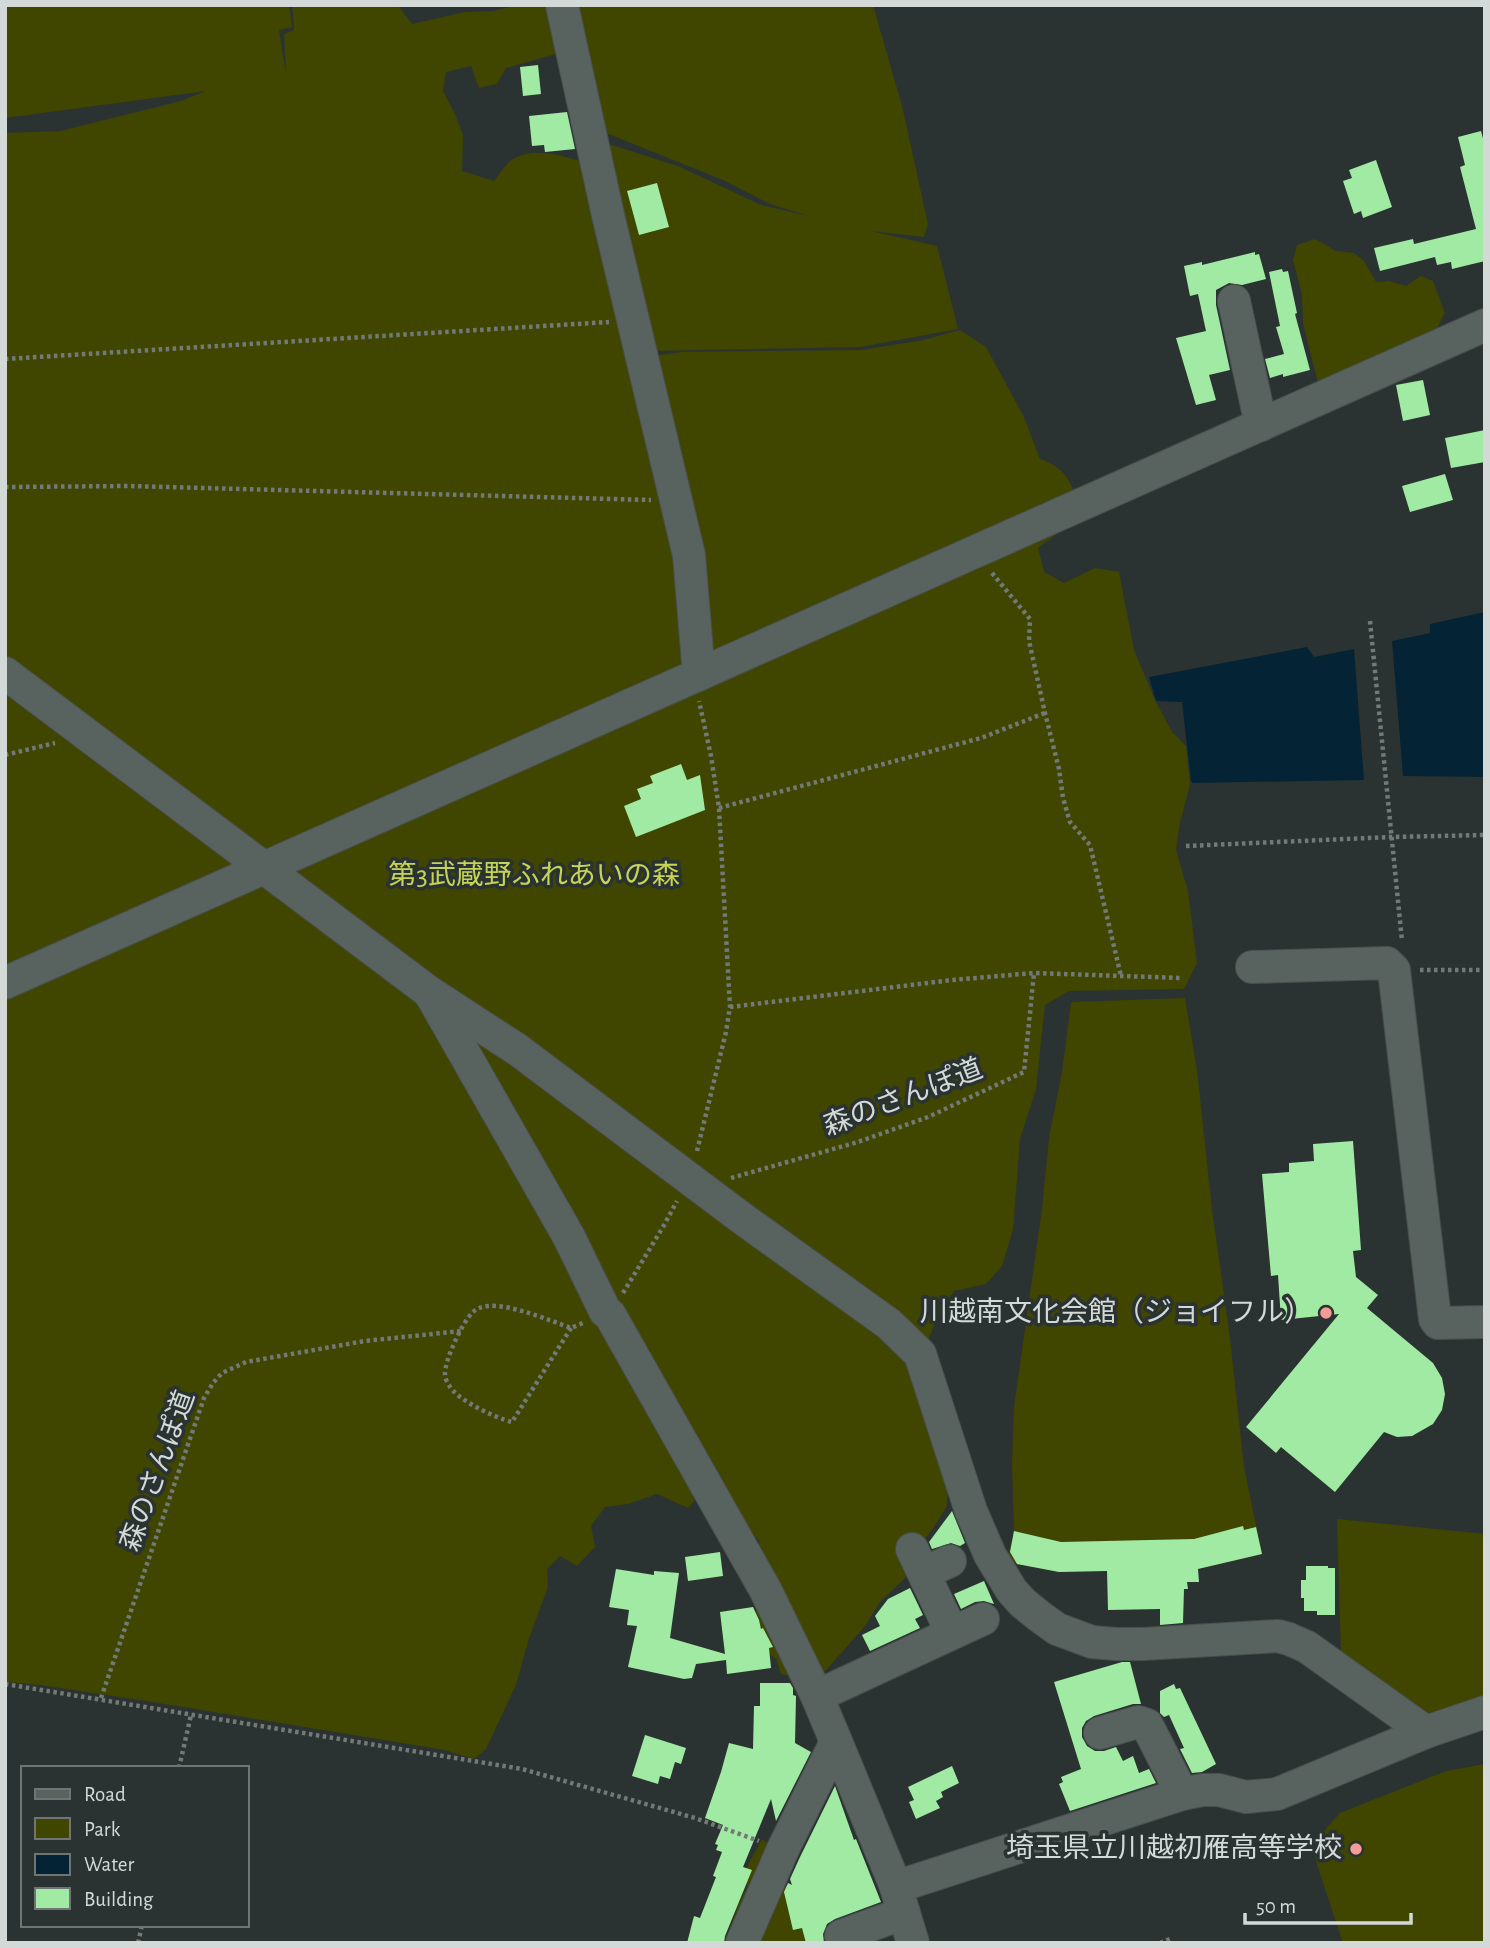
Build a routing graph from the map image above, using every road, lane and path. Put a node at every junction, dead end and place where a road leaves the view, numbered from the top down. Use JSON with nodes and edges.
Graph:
{"nodes":[{"id":1,"x":562,"y":5,"type":"edge"},
{"id":2,"x":1234,"y":301,"type":"dead end"},
{"id":3,"x":634,"y":321,"type":"junction"},
{"id":4,"x":1485,"y":325,"type":"edge"},
{"id":5,"x":5,"y":359,"type":"edge"},
{"id":6,"x":1261,"y":425,"type":"junction"},
{"id":7,"x":5,"y":487,"type":"edge"},
{"id":8,"x":677,"y":501,"type":"junction"},
{"id":9,"x":984,"y":549,"type":"junction"},
{"id":10,"x":1370,"y":621,"type":"dead end"},
{"id":11,"x":5,"y":673,"type":"edge"},
{"id":12,"x":697,"y":677,"type":"junction"},
{"id":13,"x":1045,"y":713,"type":"junction"},
{"id":14,"x":87,"y":734,"type":"junction"},
{"id":15,"x":5,"y":755,"type":"edge"},
{"id":16,"x":719,"y":808,"type":"junction"},
{"id":17,"x":1485,"y":835,"type":"edge"},
{"id":18,"x":1391,"y":838,"type":"junction"},
{"id":19,"x":1186,"y":846,"type":"dead end"},
{"id":20,"x":264,"y":867,"type":"junction"},
{"id":21,"x":1252,"y":967,"type":"dead end"},
{"id":22,"x":1399,"y":970,"type":"junction"},
{"id":23,"x":1485,"y":970,"type":"edge"},
{"id":24,"x":1034,"y":973,"type":"junction"},
{"id":25,"x":1121,"y":976,"type":"junction"},
{"id":26,"x":1182,"y":978,"type":"dead end"},
{"id":27,"x":5,"y":983,"type":"edge"},
{"id":28,"x":429,"y":992,"type":"junction"},
{"id":29,"x":730,"y":1007,"type":"junction"},
{"id":30,"x":695,"y":1183,"type":"junction"},
{"id":31,"x":607,"y":1313,"type":"junction"},
{"id":32,"x":1485,"y":1322,"type":"edge"},
{"id":33,"x":571,"y":1328,"type":"junction"},
{"id":34,"x":461,"y":1331,"type":"junction"},
{"id":35,"x":929,"y":1561,"type":"dead end"},
{"id":36,"x":983,"y":1619,"type":"dead end"},
{"id":37,"x":952,"y":1633,"type":"junction"},
{"id":38,"x":5,"y":1684,"type":"edge"},
{"id":39,"x":817,"y":1696,"type":"junction"},
{"id":40,"x":102,"y":1698,"type":"junction"},
{"id":41,"x":1485,"y":1712,"type":"edge"},
{"id":42,"x":191,"y":1715,"type":"junction"},
{"id":43,"x":1426,"y":1732,"type":"junction"},
{"id":44,"x":1100,"y":1733,"type":"dead end"},
{"id":45,"x":836,"y":1742,"type":"junction"},
{"id":46,"x":179,"y":1766,"type":"edge"},
{"id":47,"x":1182,"y":1794,"type":"junction"},
{"id":48,"x":783,"y":1849,"type":"junction"},
{"id":49,"x":905,"y":1914,"type":"edge"},
{"id":50,"x":839,"y":1930,"type":"edge"},
{"id":51,"x":1170,"y":1939,"type":"dead end"},
{"id":52,"x":742,"y":1943,"type":"edge"},
{"id":53,"x":1160,"y":1943,"type":"edge"}],
"edges":[{"from":1,"to":3,"type":"street"},
{"from":2,"to":6,"type":"street"},
{"from":3,"to":5,"type":"path"},
{"from":3,"to":8,"type":"street"},
{"from":4,"to":6,"type":"street"},
{"from":6,"to":9,"type":"street"},
{"from":7,"to":8,"type":"path"},
{"from":8,"to":12,"type":"street"},
{"from":9,"to":12,"type":"street"},
{"from":9,"to":13,"type":"path"},
{"from":10,"to":18,"type":"path"},
{"from":11,"to":14,"type":"street"},
{"from":12,"to":16,"type":"path"},
{"from":12,"to":20,"type":"street"},
{"from":13,"to":16,"type":"path"},
{"from":13,"to":25,"type":"path"},
{"from":14,"to":15,"type":"path"},
{"from":14,"to":20,"type":"street"},
{"from":16,"to":29,"type":"path"},
{"from":17,"to":18,"type":"path"},
{"from":18,"to":19,"type":"path"},
{"from":18,"to":22,"type":"path"},
{"from":20,"to":27,"type":"street"},
{"from":20,"to":28,"type":"street"},
{"from":21,"to":22,"type":"street"},
{"from":22,"to":23,"type":"path"},
{"from":22,"to":32,"type":"street"},
{"from":24,"to":25,"type":"path"},
{"from":24,"to":29,"type":"path"},
{"from":24,"to":30,"type":"path","name":"森のさんぽ道"},
{"from":25,"to":26,"type":"path"},
{"from":28,"to":30,"type":"street"},
{"from":28,"to":31,"type":"street"},
{"from":29,"to":30,"type":"path"},
{"from":30,"to":31,"type":"path"},
{"from":30,"to":43,"type":"street"},
{"from":31,"to":33,"type":"path"},
{"from":31,"to":39,"type":"street"},
{"from":33,"to":34,"type":"path"},
{"from":33,"to":34,"type":"path"},
{"from":34,"to":40,"type":"path","name":"森のさんぽ道"},
{"from":35,"to":37,"type":"street"},
{"from":36,"to":37,"type":"street"},
{"from":37,"to":39,"type":"street"},
{"from":38,"to":40,"type":"path"},
{"from":39,"to":45,"type":"street"},
{"from":40,"to":42,"type":"path"},
{"from":41,"to":43,"type":"street"},
{"from":42,"to":46,"type":"path"},
{"from":42,"to":48,"type":"path"},
{"from":43,"to":47,"type":"street"},
{"from":44,"to":47,"type":"street"},
{"from":45,"to":48,"type":"street"},
{"from":45,"to":49,"type":"street"},
{"from":47,"to":49,"type":"street"},
{"from":48,"to":52,"type":"street"},
{"from":49,"to":50,"type":"street"},
{"from":51,"to":53,"type":"path"}]}
